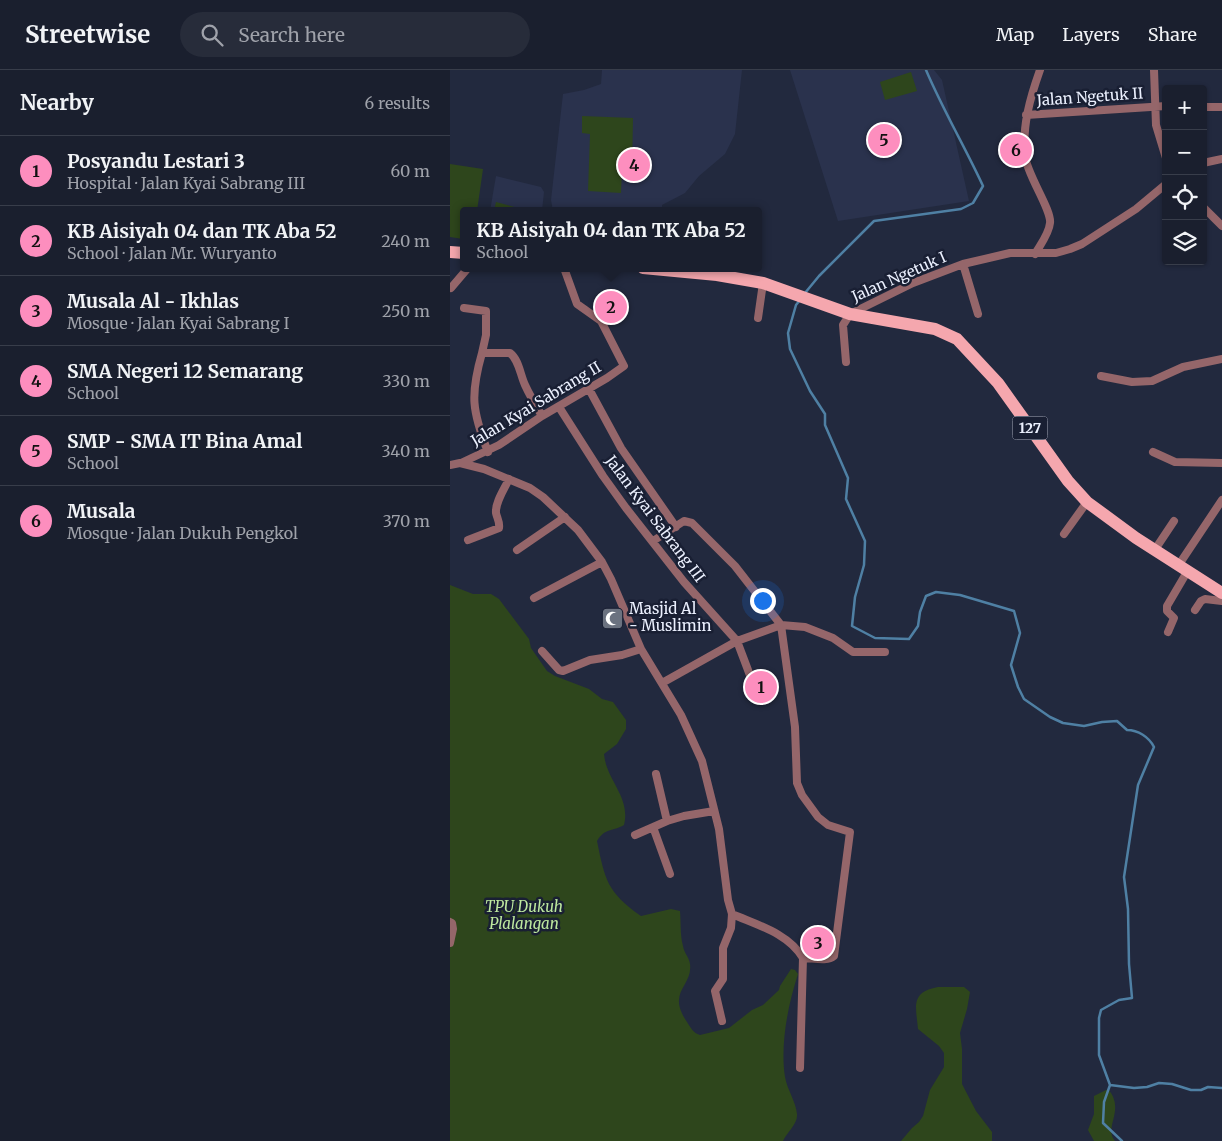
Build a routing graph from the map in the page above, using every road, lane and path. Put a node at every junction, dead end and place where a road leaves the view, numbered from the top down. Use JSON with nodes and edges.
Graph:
{"nodes":[{"id":1,"x":1040,"y":70,"type":"edge"},
{"id":2,"x":1154,"y":70,"type":"edge"},
{"id":3,"x":1155,"y":106,"type":"junction"},
{"id":4,"x":1162,"y":106,"type":"edge"},
{"id":5,"x":1207,"y":107,"type":"edge"},
{"id":6,"x":1222,"y":107,"type":"edge"},
{"id":7,"x":1026,"y":115,"type":"junction"},
{"id":8,"x":1162,"y":145,"type":"edge"},
{"id":9,"x":1222,"y":159,"type":"edge"},
{"id":10,"x":1207,"y":162,"type":"edge"},
{"id":11,"x":1162,"y":187,"type":"edge"},
{"id":12,"x":1207,"y":211,"type":"edge"},
{"id":13,"x":1222,"y":226,"type":"edge"},
{"id":14,"x":1035,"y":254,"type":"junction"},
{"id":15,"x":963,"y":264,"type":"junction"},
{"id":16,"x":465,"y":272,"type":"edge"},
{"id":17,"x":565,"y":272,"type":"edge"},
{"id":18,"x":685,"y":272,"type":"edge"},
{"id":19,"x":763,"y":283,"type":"junction"},
{"id":20,"x":451,"y":288,"type":"dead end"},
{"id":21,"x":464,"y":308,"type":"dead end"},
{"id":22,"x":850,"y":314,"type":"junction"},
{"id":23,"x":978,"y":314,"type":"dead end"},
{"id":24,"x":758,"y":318,"type":"dead end"},
{"id":25,"x":482,"y":353,"type":"junction"},
{"id":26,"x":1222,"y":359,"type":"edge"},
{"id":27,"x":846,"y":362,"type":"dead end"},
{"id":28,"x":1101,"y":376,"type":"dead end"},
{"id":29,"x":589,"y":389,"type":"junction"},
{"id":30,"x":559,"y":407,"type":"junction"},
{"id":31,"x":542,"y":416,"type":"junction"},
{"id":32,"x":488,"y":452,"type":"junction"},
{"id":33,"x":1153,"y":452,"type":"dead end"},
{"id":34,"x":460,"y":463,"type":"junction"},
{"id":35,"x":1222,"y":463,"type":"edge"},
{"id":36,"x":450,"y":465,"type":"edge"},
{"id":37,"x":509,"y":479,"type":"junction"},
{"id":38,"x":1222,"y":500,"type":"edge"},
{"id":39,"x":1087,"y":502,"type":"junction"},
{"id":40,"x":564,"y":517,"type":"junction"},
{"id":41,"x":1174,"y":521,"type":"dead end"},
{"id":42,"x":676,"y":526,"type":"junction"},
{"id":43,"x":1064,"y":534,"type":"dead end"},
{"id":44,"x":468,"y":540,"type":"dead end"},
{"id":45,"x":653,"y":541,"type":"junction"},
{"id":46,"x":517,"y":550,"type":"dead end"},
{"id":47,"x":1154,"y":551,"type":"junction"},
{"id":48,"x":602,"y":562,"type":"junction"},
{"id":49,"x":1182,"y":569,"type":"junction"},
{"id":50,"x":1222,"y":593,"type":"edge"},
{"id":51,"x":534,"y":598,"type":"dead end"},
{"id":52,"x":1222,"y":601,"type":"edge"},
{"id":53,"x":1195,"y":610,"type":"dead end"},
{"id":54,"x":781,"y":625,"type":"junction"},
{"id":55,"x":1168,"y":632,"type":"dead end"},
{"id":56,"x":737,"y":641,"type":"junction"},
{"id":57,"x":641,"y":649,"type":"junction"},
{"id":58,"x":542,"y":651,"type":"dead end"},
{"id":59,"x":885,"y":652,"type":"dead end"},
{"id":60,"x":751,"y":678,"type":"dead end"},
{"id":61,"x":662,"y":682,"type":"junction"},
{"id":62,"x":656,"y":774,"type":"dead end"},
{"id":63,"x":714,"y":811,"type":"junction"},
{"id":64,"x":667,"y":821,"type":"junction"},
{"id":65,"x":653,"y":827,"type":"junction"},
{"id":66,"x":635,"y":835,"type":"dead end"},
{"id":67,"x":670,"y":874,"type":"dead end"},
{"id":68,"x":732,"y":914,"type":"junction"},
{"id":69,"x":451,"y":922,"type":"edge"},
{"id":70,"x":450,"y":943,"type":"edge"},
{"id":71,"x":803,"y":958,"type":"junction"},
{"id":72,"x":722,"y":1021,"type":"dead end"},
{"id":73,"x":800,"y":1068,"type":"dead end"}],
"edges":[{"from":1,"to":7,"type":"street"},
{"from":2,"to":3,"type":"street"},
{"from":3,"to":4,"type":"street","name":"Jalan Ngetuk II"},
{"from":3,"to":7,"type":"street","name":"Jalan Ngetuk II"},
{"from":3,"to":8,"type":"street"},
{"from":5,"to":6,"type":"street"},
{"from":7,"to":14,"type":"street"},
{"from":9,"to":10,"type":"street"},
{"from":11,"to":14,"type":"street","name":"Jalan Ngetuk I"},
{"from":12,"to":13,"type":"street"},
{"from":14,"to":15,"type":"street","name":"Jalan Ngetuk I"},
{"from":15,"to":22,"type":"street","name":"Jalan Ngetuk I"},
{"from":15,"to":23,"type":"street"},
{"from":16,"to":20,"type":"street"},
{"from":17,"to":29,"type":"street","name":"Jalan Kyai Sabrang II"},
{"from":18,"to":19,"type":"main road","number":"127"},
{"from":19,"to":22,"type":"main road","number":"127"},
{"from":19,"to":24,"type":"street"},
{"from":21,"to":25,"type":"street"},
{"from":22,"to":27,"type":"street","name":"Jalan Ngetuk I"},
{"from":22,"to":39,"type":"main road","number":"127"},
{"from":25,"to":31,"type":"street"},
{"from":25,"to":32,"type":"street"},
{"from":26,"to":28,"type":"street"},
{"from":29,"to":30,"type":"street","name":"Jalan Kyai Sabrang II"},
{"from":29,"to":42,"type":"street"},
{"from":30,"to":31,"type":"street","name":"Jalan Kyai Sabrang II"},
{"from":30,"to":45,"type":"street","name":"Jalan Kyai Sabrang III"},
{"from":31,"to":32,"type":"street","name":"Jalan Kyai Sabrang II"},
{"from":32,"to":34,"type":"street","name":"Jalan Kyai Sabrang II"},
{"from":33,"to":35,"type":"street"},
{"from":34,"to":36,"type":"street","name":"Jalan Kyai Sabrang II"},
{"from":34,"to":37,"type":"street"},
{"from":37,"to":40,"type":"street"},
{"from":37,"to":44,"type":"street"},
{"from":38,"to":49,"type":"street"},
{"from":39,"to":43,"type":"street"},
{"from":39,"to":47,"type":"main road","number":"127"},
{"from":40,"to":46,"type":"street"},
{"from":40,"to":48,"type":"street"},
{"from":41,"to":47,"type":"street"},
{"from":42,"to":45,"type":"street"},
{"from":42,"to":54,"type":"street"},
{"from":45,"to":56,"type":"street","name":"Jalan Kyai Sabrang III"},
{"from":47,"to":49,"type":"main road","number":"127"},
{"from":48,"to":51,"type":"street"},
{"from":48,"to":57,"type":"street"},
{"from":49,"to":50,"type":"main road","number":"127"},
{"from":49,"to":55,"type":"street"},
{"from":52,"to":53,"type":"street"},
{"from":54,"to":56,"type":"street"},
{"from":54,"to":59,"type":"street"},
{"from":54,"to":71,"type":"street"},
{"from":56,"to":60,"type":"street"},
{"from":56,"to":61,"type":"street"},
{"from":57,"to":58,"type":"street"},
{"from":57,"to":61,"type":"street"},
{"from":61,"to":63,"type":"street"},
{"from":62,"to":64,"type":"street"},
{"from":63,"to":64,"type":"street"},
{"from":63,"to":68,"type":"street"},
{"from":64,"to":65,"type":"street"},
{"from":65,"to":66,"type":"street"},
{"from":65,"to":67,"type":"street"},
{"from":68,"to":71,"type":"street"},
{"from":68,"to":72,"type":"street"},
{"from":69,"to":70,"type":"street"},
{"from":71,"to":73,"type":"street"}]}
